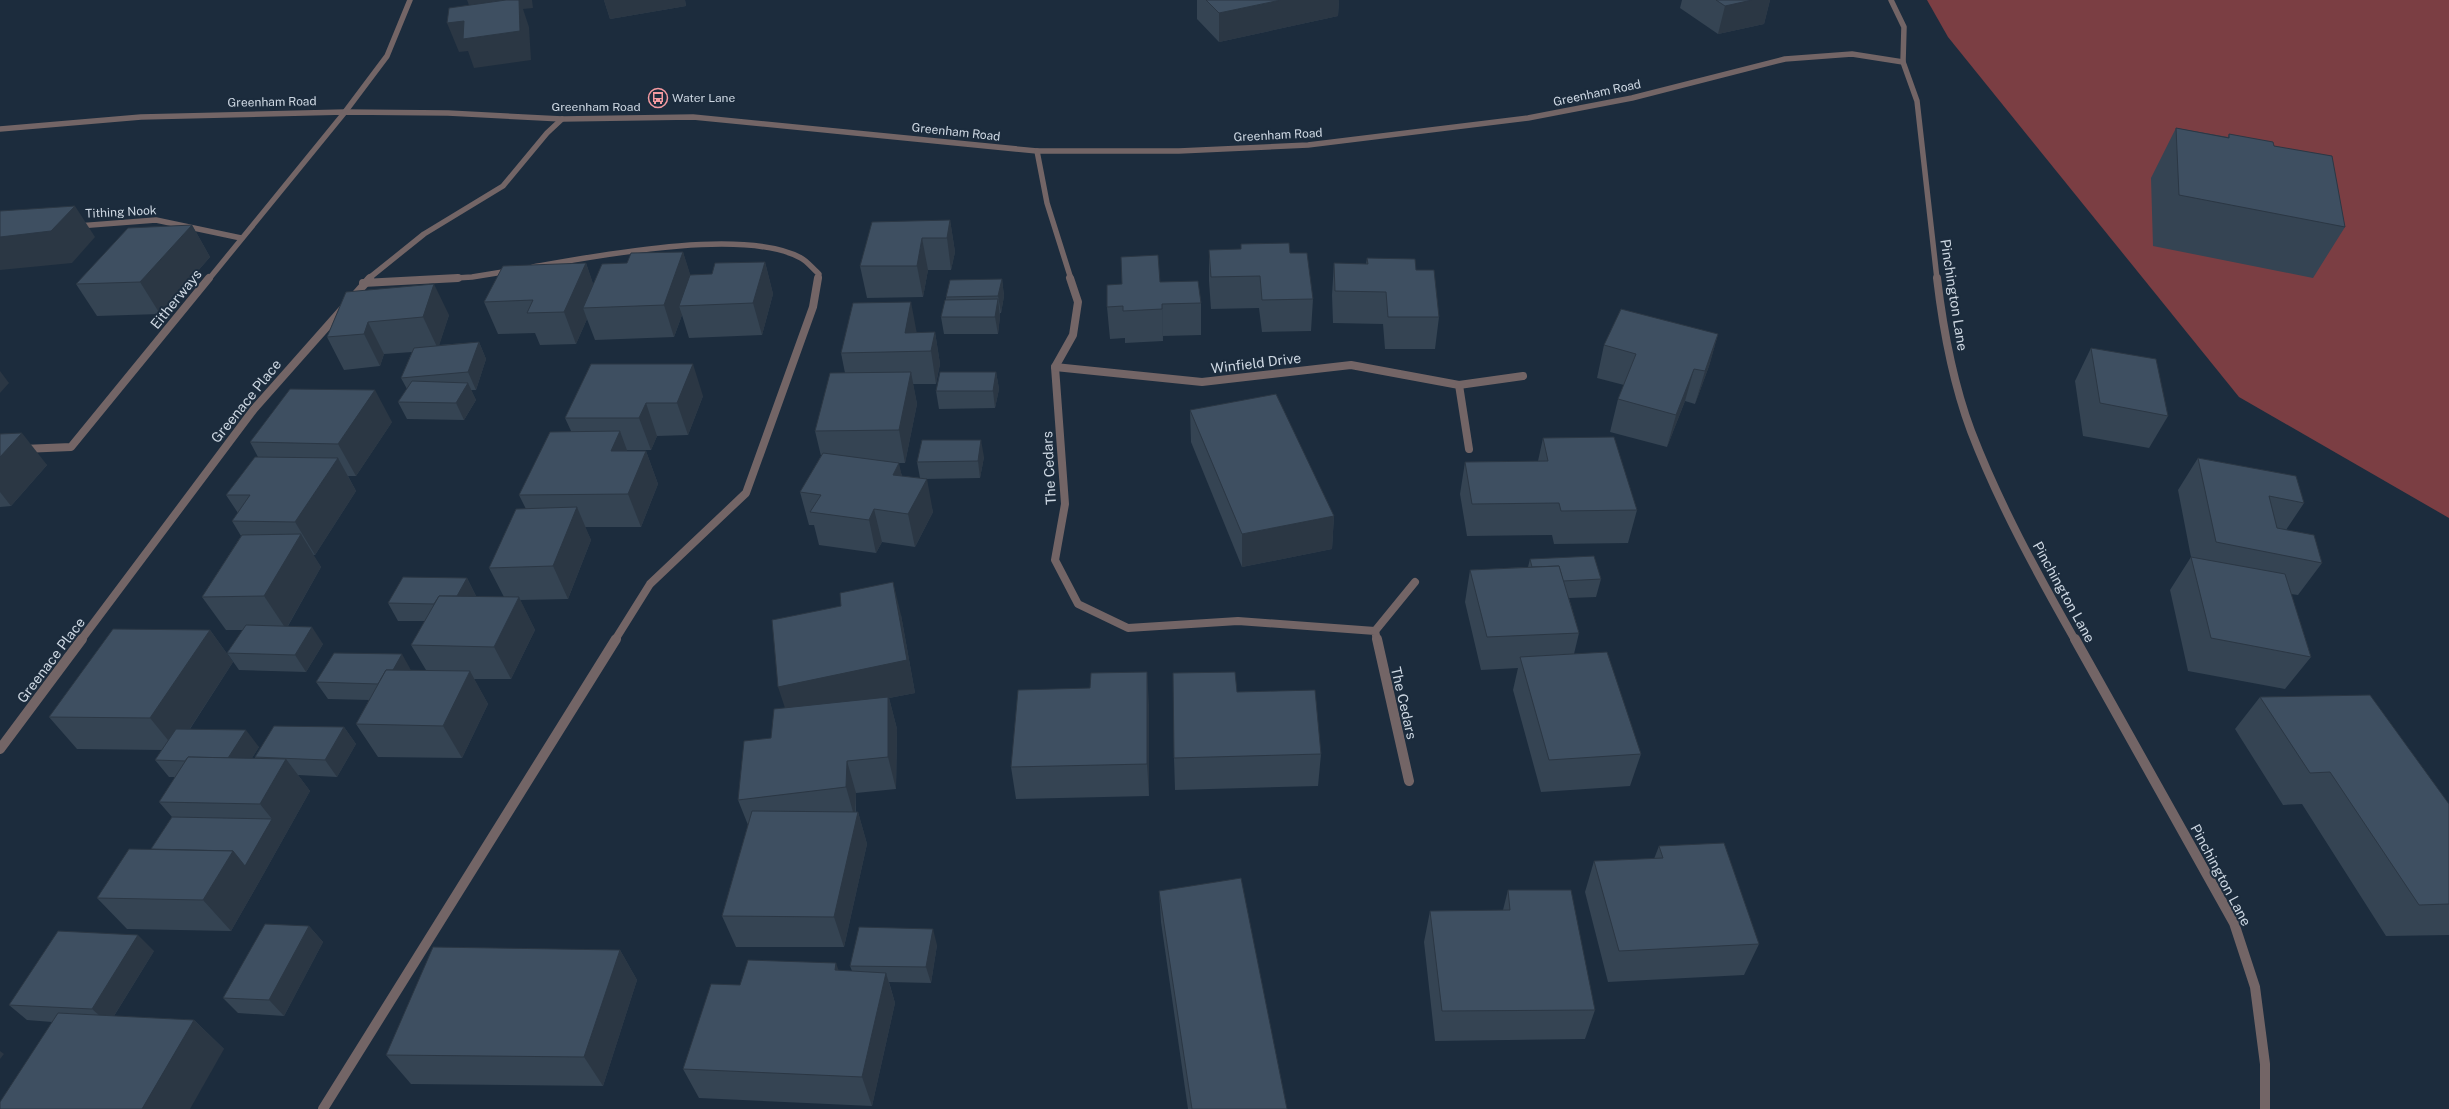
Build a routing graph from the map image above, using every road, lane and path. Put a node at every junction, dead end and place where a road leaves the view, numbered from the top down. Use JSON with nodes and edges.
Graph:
{"nodes":[{"id":1,"x":410,"y":0,"type":"edge"},
{"id":2,"x":1891,"y":0,"type":"edge"},
{"id":3,"x":1902,"y":62,"type":"junction"},
{"id":4,"x":344,"y":112,"type":"junction"},
{"id":5,"x":562,"y":119,"type":"junction"},
{"id":6,"x":0,"y":129,"type":"edge"},
{"id":7,"x":1037,"y":151,"type":"junction"},
{"id":8,"x":70,"y":226,"type":"edge"},
{"id":9,"x":241,"y":238,"type":"junction"},
{"id":10,"x":363,"y":283,"type":"junction"},
{"id":11,"x":1055,"y":367,"type":"junction"},
{"id":12,"x":1523,"y":376,"type":"dead end"},
{"id":13,"x":1459,"y":385,"type":"junction"},
{"id":14,"x":1469,"y":449,"type":"dead end"},
{"id":15,"x":16,"y":450,"type":"edge"},
{"id":16,"x":1415,"y":582,"type":"dead end"},
{"id":17,"x":1375,"y":631,"type":"junction"},
{"id":18,"x":0,"y":749,"type":"edge"},
{"id":19,"x":1408,"y":781,"type":"dead end"},
{"id":20,"x":323,"y":1109,"type":"edge"},
{"id":21,"x":2265,"y":1109,"type":"edge"}],
"edges":[{"from":1,"to":4,"type":"street"},
{"from":2,"to":3,"type":"street"},
{"from":3,"to":7,"type":"street","name":"Greenham Road"},
{"from":3,"to":21,"type":"street","name":"Pinchington Lane"},
{"from":4,"to":5,"type":"street","name":"Greenham Road"},
{"from":4,"to":6,"type":"street","name":"Greenham Road"},
{"from":4,"to":9,"type":"street","name":"Eitherways"},
{"from":5,"to":7,"type":"street","name":"Greenham Road"},
{"from":5,"to":10,"type":"street","name":"Greenace Place"},
{"from":7,"to":11,"type":"street"},
{"from":8,"to":9,"type":"street","name":"Tithing Nook"},
{"from":9,"to":15,"type":"street","name":"Eitherways"},
{"from":10,"to":18,"type":"street","name":"Greenace Place"},
{"from":10,"to":20,"type":"street"},
{"from":11,"to":13,"type":"street","name":"Winfield Drive"},
{"from":11,"to":17,"type":"street","name":"The Cedars"},
{"from":12,"to":13,"type":"street","name":"Winfield Drive"},
{"from":13,"to":14,"type":"street"},
{"from":16,"to":17,"type":"street"},
{"from":17,"to":19,"type":"street","name":"The Cedars"}]}
